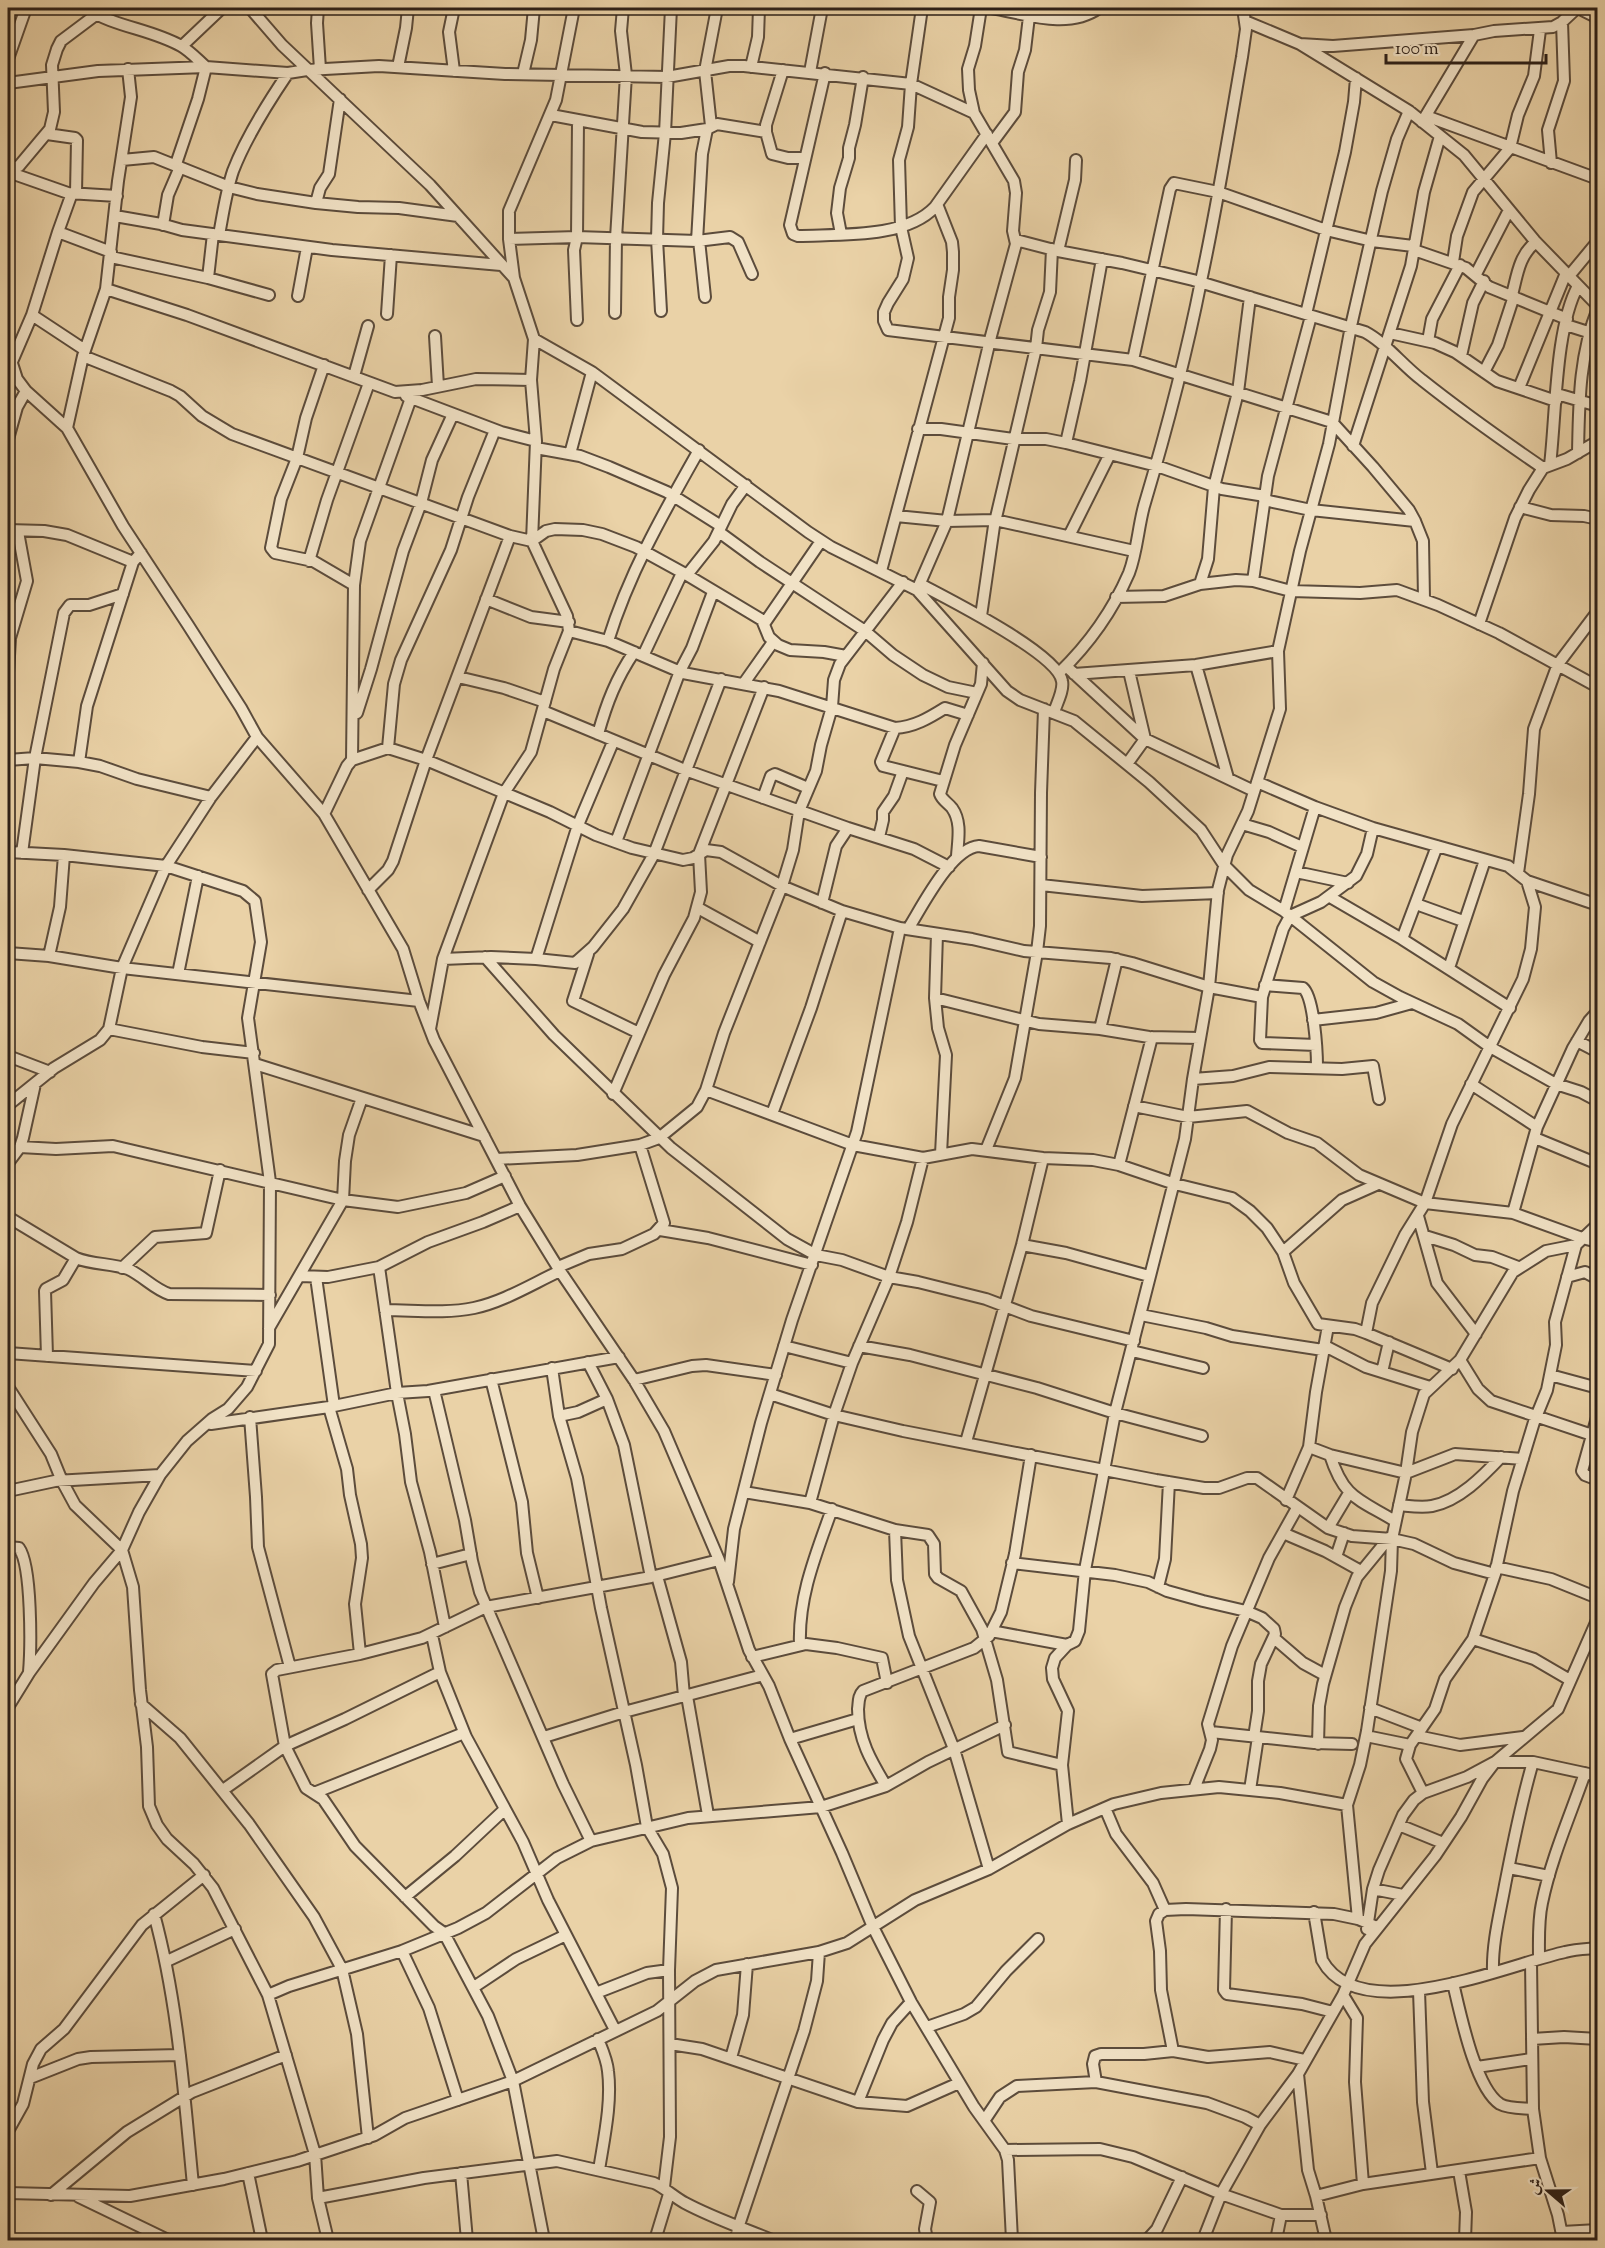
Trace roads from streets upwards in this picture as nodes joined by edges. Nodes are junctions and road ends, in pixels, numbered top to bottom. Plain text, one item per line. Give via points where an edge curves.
1 (26, 8) edge
2 (86, 8) edge
3 (222, 8) edge
4 (250, 8) edge
5 (318, 8) edge
6 (408, 8) edge
7 (454, 8) edge
8 (534, 8) edge
9 (574, 8) edge
10 (623, 8) edge
11 (671, 8) edge
12 (717, 8) edge
13 (759, 8) edge
14 (822, 8) edge
15 (922, 8) edge
16 (981, 8) edge
17 (992, 8) edge
18 (1099, 8) edge
19 (1243, 8) edge
20 (1578, 8) edge
21 (1029, 11) edge
22 (96, 14) junction
23 (1598, 18) edge
24 (1245, 21) junction
25 (1562, 22) junction
26 (1540, 30) junction
27 (1474, 35) junction
28 (1300, 44) junction
29 (182, 46) junction
30 (8, 59) edge
31 (206, 67) junction
32 (398, 67) junction
33 (751, 67) junction
34 (129, 69) junction
35 (320, 69) junction
36 (308, 70) junction
37 (783, 70) junction
38 (454, 71) junction
39 (705, 71) junction
40 (810, 72) junction
41 (288, 73) junction
42 (562, 73) junction
43 (825, 73) junction
44 (523, 74) junction
45 (626, 75) junction
46 (53, 76) junction
47 (667, 77) junction
48 (863, 78) junction
49 (1356, 78) junction
50 (8, 83) edge
51 (911, 84) junction
52 (340, 99) junction
53 (1409, 111) junction
54 (974, 113) junction
55 (551, 115) junction
56 (1424, 119) junction
57 (578, 121) junction
58 (709, 127) junction
59 (621, 129) junction
60 (766, 132) junction
61 (665, 133) junction
62 (47, 134) junction
63 (1440, 136) junction
64 (989, 138) junction
65 (1510, 148) junction
66 (805, 158) junction
67 (122, 160) junction
68 (1076, 160) dead end
69 (1551, 163) junction
70 (178, 165) junction
71 (8, 171) edge
72 (1484, 179) junction
73 (1598, 179) edge
74 (229, 187) junction
75 (1218, 192) junction
76 (74, 193) junction
77 (117, 196) junction
78 (316, 203) junction
79 (937, 204) junction
80 (1509, 210) junction
81 (115, 216) junction
82 (458, 216) junction
83 (163, 225) junction
84 (901, 227) junction
85 (1326, 230) junction
86 (58, 232) junction
87 (841, 234) junction
88 (216, 235) junction
89 (577, 237) junction
90 (509, 238) junction
91 (616, 238) junction
92 (657, 239) junction
93 (1016, 240) junction
94 (698, 241) junction
95 (1372, 241) junction
96 (1598, 241) edge
97 (1536, 242) junction
98 (307, 247) junction
99 (1414, 248) junction
100 (1055, 250) junction
101 (111, 254) junction
102 (391, 255) junction
103 (1102, 259) junction
104 (1457, 264) junction
105 (501, 265) junction
106 (1151, 270) junction
107 (752, 274) dead end
108 (1567, 274) junction
109 (208, 278) junction
110 (514, 278) junction
111 (1480, 278) junction
112 (1201, 283) junction
113 (1578, 286) junction
114 (106, 289) junction
115 (269, 295) dead end
116 (298, 296) dead end
117 (1513, 296) junction
118 (705, 297) dead end
119 (1250, 297) junction
120 (1597, 303) edge
121 (1550, 310) junction
122 (661, 311) dead end
123 (615, 313) dead end
124 (387, 314) dead end
125 (32, 315) junction
126 (1308, 315) junction
127 (577, 320) dead end
128 (1566, 322) junction
129 (368, 326) dead end
130 (1351, 326) junction
131 (1390, 333) junction
132 (1591, 334) edge
133 (435, 336) dead end
134 (943, 338) junction
135 (534, 339) junction
136 (1428, 341) junction
137 (989, 343) junction
138 (1036, 348) junction
139 (1386, 348) junction
140 (8, 351) edge
141 (84, 353) junction
142 (1084, 354) junction
143 (1461, 356) junction
144 (1132, 360) junction
145 (10, 364) junction
146 (324, 365) junction
147 (592, 372) junction
148 (1484, 372) junction
149 (1179, 374) junction
150 (354, 376) junction
151 (12, 379) edge
152 (531, 380) junction
153 (369, 383) junction
154 (438, 386) junction
155 (1520, 388) junction
156 (26, 391) junction
157 (395, 392) junction
158 (1238, 392) junction
159 (411, 398) junction
160 (1556, 398) junction
161 (1579, 402) junction
162 (1598, 406) edge
163 (1285, 407) junction
164 (453, 414) junction
165 (1332, 422) junction
166 (67, 428) junction
167 (918, 429) junction
168 (495, 430) junction
169 (968, 435) junction
170 (8, 439) edge
171 (1013, 439) junction
172 (1598, 441) edge
173 (1066, 443) junction
174 (536, 444) junction
175 (1353, 446) junction
176 (699, 450) junction
177 (1578, 453) junction
178 (570, 454) junction
179 (1110, 454) junction
180 (297, 458) junction
181 (1157, 466) junction
182 (1547, 466) junction
183 (337, 473) junction
184 (746, 485) junction
185 (1214, 487) junction
186 (380, 488) junction
187 (673, 496) junction
188 (1265, 498) junction
189 (421, 503) junction
190 (1520, 507) junction
191 (1311, 510) junction
192 (896, 516) junction
193 (463, 518) junction
194 (1598, 519) edge
195 (995, 520) junction
196 (947, 521) junction
197 (1415, 521) junction
198 (720, 529) junction
199 (13, 531) edge
200 (510, 536) junction
201 (1069, 536) junction
202 (532, 541) junction
203 (821, 541) junction
204 (1134, 551) junction
205 (141, 552) junction
206 (645, 552) junction
207 (309, 561) junction
208 (133, 562) junction
209 (881, 571) junction
210 (685, 574) junction
211 (1253, 581) junction
212 (792, 582) junction
213 (903, 582) junction
214 (1200, 584) junction
215 (354, 585) junction
216 (919, 587) junction
217 (1291, 591) junction
218 (713, 592) junction
219 (123, 594) junction
220 (1116, 597) junction
221 (486, 599) junction
222 (1424, 599) junction
223 (1598, 611) edge
224 (981, 616) junction
225 (764, 624) junction
226 (1479, 624) junction
227 (569, 627) junction
228 (866, 631) junction
229 (608, 641) junction
230 (773, 642) junction
231 (1278, 651) junction
232 (639, 654) junction
233 (846, 656) junction
234 (983, 663) junction
235 (1558, 664) junction
236 (1196, 665) junction
237 (1129, 670) junction
238 (680, 671) junction
239 (1066, 671) junction
240 (8, 674) edge
241 (458, 677) junction
242 (721, 679) junction
243 (744, 683) junction
244 (764, 687) junction
245 (1598, 687) edge
246 (978, 693) junction
247 (544, 707) junction
248 (832, 707) junction
249 (1049, 711) junction
250 (968, 715) junction
251 (353, 724) junction
252 (895, 728) junction
253 (598, 734) junction
254 (257, 737) junction
255 (1145, 739) junction
256 (613, 742) junction
257 (388, 748) junction
258 (648, 755) junction
259 (35, 758) junction
260 (8, 760) edge
261 (352, 760) junction
262 (426, 760) junction
263 (79, 762) junction
264 (1127, 764) junction
265 (685, 770) junction
266 (903, 771) junction
267 (1228, 778) junction
268 (943, 781) junction
269 (725, 784) junction
270 (1256, 786) junction
271 (808, 788) junction
272 (504, 792) junction
273 (211, 797) junction
274 (763, 798) junction
275 (1315, 807) junction
276 (799, 811) junction
277 (324, 814) junction
278 (1242, 824) junction
279 (578, 825) junction
280 (848, 828) junction
281 (1373, 828) junction
282 (879, 837) junction
283 (616, 842) junction
284 (1437, 846) junction
285 (1302, 847) junction
286 (8, 852) edge
287 (22, 853) junction
288 (654, 854) junction
289 (699, 854) junction
290 (64, 855) junction
291 (957, 856) junction
292 (1041, 857) junction
293 (1485, 860) junction
294 (1224, 865) junction
295 (166, 866) junction
296 (949, 867) junction
297 (1296, 872) junction
298 (1518, 873) junction
299 (198, 876) junction
300 (1527, 881) junction
301 (1348, 883) junction
302 (1041, 885) junction
303 (782, 886) junction
304 (368, 890) junction
305 (1218, 893) junction
306 (1330, 897) junction
307 (822, 903) junction
308 (1416, 904) junction
309 (1598, 905) edge
310 (698, 908) junction
311 (842, 911) junction
312 (1287, 914) junction
313 (1463, 921) junction
314 (904, 928) junction
315 (938, 934) junction
316 (1402, 939) junction
317 (760, 942) junction
318 (589, 951) junction
319 (1037, 952) junction
320 (8, 953) edge
321 (49, 956) junction
322 (485, 957) junction
323 (536, 958) junction
324 (443, 959) junction
325 (1117, 959) junction
326 (122, 968) junction
327 (1449, 968) junction
328 (178, 974) junction
329 (255, 982) junction
330 (1265, 985) junction
331 (1209, 987) junction
332 (1262, 997) junction
333 (935, 998) junction
334 (418, 1001) junction
335 (1412, 1003) junction
336 (1510, 1008) junction
337 (1597, 1010) edge
338 (1025, 1020) junction
339 (1313, 1020) junction
340 (109, 1029) junction
341 (430, 1029) junction
342 (1100, 1029) junction
343 (639, 1034) junction
344 (1152, 1037) junction
345 (1200, 1038) junction
346 (1576, 1041) junction
347 (1316, 1045) junction
348 (1490, 1047) junction
349 (1598, 1052) edge
350 (8, 1056) edge
351 (254, 1058) junction
352 (1317, 1067) junction
353 (50, 1072) junction
354 (1193, 1078) junction
355 (35, 1084) junction
356 (1471, 1084) junction
357 (1557, 1084) junction
358 (706, 1090) junction
359 (613, 1094) junction
360 (362, 1098) junction
361 (1379, 1099) dead end
362 (1598, 1101) edge
363 (8, 1105) edge
364 (1134, 1106) junction
365 (772, 1114) junction
366 (1188, 1117) junction
367 (1536, 1133) junction
368 (484, 1136) junction
369 (659, 1138) junction
370 (640, 1145) junction
371 (853, 1145) junction
372 (20, 1147) junction
373 (986, 1150) junction
374 (941, 1154) junction
375 (923, 1158) junction
376 (1043, 1158) junction
377 (496, 1160) junction
378 (8, 1163) edge
379 (1598, 1164) edge
380 (1119, 1165) junction
381 (220, 1170) junction
382 (505, 1176) junction
383 (270, 1182) junction
384 (1174, 1184) junction
385 (1377, 1184) junction
386 (343, 1200) junction
387 (1425, 1203) junction
388 (520, 1206) junction
389 (1513, 1213) junction
390 (1418, 1216) junction
391 (8, 1217) edge
392 (1598, 1224) edge
393 (660, 1230) junction
394 (1425, 1236) junction
395 (1579, 1242) junction
396 (1598, 1242) edge
397 (1022, 1245) junction
398 (1283, 1252) junction
399 (76, 1258) junction
400 (814, 1260) junction
401 (379, 1267) junction
402 (122, 1268) junction
403 (1518, 1268) junction
404 (559, 1269) junction
405 (300, 1276) junction
406 (1149, 1276) junction
407 (316, 1277) junction
408 (889, 1277) junction
409 (1567, 1277) junction
410 (1598, 1280) edge
411 (270, 1295) junction
412 (1005, 1307) junction
413 (385, 1310) junction
414 (1141, 1315) junction
415 (1328, 1326) junction
416 (269, 1329) junction
417 (1366, 1333) junction
418 (1476, 1334) junction
419 (1389, 1342) junction
420 (784, 1346) junction
421 (859, 1346) junction
422 (1133, 1346) junction
423 (1324, 1348) junction
424 (8, 1353) edge
425 (47, 1356) junction
426 (619, 1357) junction
427 (1460, 1360) junction
428 (588, 1362) junction
429 (852, 1363) junction
430 (552, 1368) junction
431 (1203, 1368) dead end
432 (1452, 1369) junction
433 (256, 1371) junction
434 (1382, 1372) junction
435 (776, 1375) junction
436 (1550, 1375) junction
437 (984, 1376) junction
438 (491, 1379) junction
439 (634, 1380) junction
440 (8, 1387) edge
441 (1430, 1388) junction
442 (1598, 1388) edge
443 (434, 1390) junction
444 (397, 1393) junction
445 (770, 1394) junction
446 (607, 1399) junction
447 (332, 1406) junction
448 (1115, 1413) junction
449 (834, 1415) junction
450 (559, 1416) junction
451 (250, 1417) junction
452 (1536, 1417) junction
453 (1597, 1417) edge
454 (206, 1424) junction
455 (1202, 1436) dead end
456 (1595, 1436) edge
457 (966, 1442) junction
458 (1309, 1447) junction
459 (1031, 1455) junction
460 (1330, 1455) junction
461 (1501, 1457) junction
462 (1523, 1459) junction
463 (1104, 1470) junction
464 (1406, 1473) junction
465 (160, 1475) junction
466 (1598, 1480) edge
467 (62, 1481) junction
468 (1169, 1482) junction
469 (8, 1491) edge
470 (744, 1492) junction
471 (1349, 1493) junction
472 (1286, 1500) junction
473 (810, 1503) junction
474 (1399, 1505) junction
475 (1297, 1508) junction
476 (832, 1509) junction
477 (1395, 1521) junction
478 (1328, 1528) junction
479 (895, 1530) junction
480 (1283, 1533) junction
481 (1344, 1533) junction
482 (1390, 1538) junction
483 (8, 1547) edge
484 (122, 1550) junction
485 (471, 1554) junction
486 (1336, 1557) junction
487 (719, 1560) junction
488 (1012, 1563) junction
489 (432, 1564) junction
490 (1085, 1570) junction
491 (1495, 1570) junction
492 (1361, 1571) junction
493 (654, 1576) junction
494 (728, 1585) junction
495 (597, 1586) junction
496 (1158, 1587) junction
497 (538, 1598) junction
498 (1598, 1598) edge
499 (486, 1607) junction
500 (1246, 1611) junction
501 (1598, 1618) edge
502 (445, 1627) junction
503 (432, 1635) junction
504 (988, 1636) junction
505 (1274, 1638) junction
506 (1473, 1639) junction
507 (800, 1645) junction
508 (1067, 1645) junction
509 (360, 1654) junction
510 (752, 1657) junction
511 (290, 1667) junction
512 (922, 1668) junction
513 (440, 1672) junction
514 (29, 1673) junction
515 (763, 1675) junction
516 (1325, 1675) junction
517 (1570, 1680) junction
518 (887, 1683) junction
519 (686, 1696) junction
520 (141, 1704) junction
521 (8, 1707) edge
522 (1370, 1708) junction
523 (624, 1712) junction
524 (858, 1719) junction
525 (1005, 1725) junction
526 (1211, 1732) junction
527 (1420, 1732) junction
528 (465, 1733) junction
529 (1366, 1736) junction
530 (544, 1737) junction
531 (1256, 1737) junction
532 (1523, 1737) junction
533 (790, 1739) junction
534 (1318, 1744) junction
535 (1352, 1744) dead end
536 (1410, 1745) junction
537 (285, 1746) junction
538 (954, 1749) junction
539 (1495, 1762) junction
540 (1533, 1762) junction
541 (1062, 1765) junction
542 (1585, 1773) junction
543 (1598, 1776) edge
544 (886, 1786) junction
545 (223, 1790) junction
546 (1194, 1790) junction
547 (1250, 1790) junction
548 (1424, 1792) junction
549 (314, 1793) junction
550 (1347, 1805) junction
551 (821, 1807) junction
552 (1105, 1808) junction
553 (504, 1810) junction
554 (708, 1815) junction
555 (1068, 1824) junction
556 (1399, 1825) junction
557 (647, 1827) junction
558 (591, 1841) junction
559 (1443, 1843) junction
560 (1509, 1868) junction
561 (989, 1869) junction
562 (537, 1872) junction
563 (204, 1875) junction
564 (1549, 1876) junction
565 (1372, 1889) junction
566 (1403, 1895) junction
567 (405, 1897) junction
568 (1226, 1909) junction
569 (1165, 1910) junction
570 (1314, 1912) junction
571 (154, 1914) junction
572 (1368, 1923) junction
573 (873, 1927) junction
574 (235, 1929) junction
575 (444, 1933) junction
576 (566, 1935) junction
577 (1038, 1940) dead end
578 (1598, 1948) edge
579 (402, 1951) junction
580 (819, 1952) junction
581 (167, 1960) junction
582 (1535, 1961) junction
583 (747, 1964) junction
584 (342, 1969) junction
585 (669, 1970) junction
586 (1493, 1972) junction
587 (1453, 1983) junction
588 (474, 1987) junction
589 (1346, 1990) junction
590 (1419, 1991) junction
591 (596, 1993) junction
592 (268, 1995) junction
593 (671, 2000) junction
594 (911, 2002) junction
595 (1333, 2012) junction
596 (927, 2027) junction
597 (615, 2030) junction
598 (598, 2039) junction
599 (1532, 2039) junction
600 (1598, 2039) edge
601 (670, 2044) junction
602 (1173, 2051) junction
603 (180, 2055) junction
604 (286, 2055) junction
605 (731, 2058) junction
606 (1531, 2059) junction
607 (1305, 2060) junction
608 (1477, 2067) junction
609 (1298, 2074) junction
610 (30, 2078) junction
611 (789, 2078) junction
612 (513, 2081) junction
613 (1096, 2082) junction
614 (959, 2083) junction
615 (184, 2097) junction
616 (458, 2100) junction
617 (858, 2102) junction
618 (1533, 2109) junction
619 (984, 2121) junction
620 (1260, 2125) junction
621 (8, 2131) edge
622 (368, 2138) junction
623 (1005, 2150) junction
624 (315, 2154) junction
625 (1540, 2158) junction
626 (530, 2163) junction
627 (599, 2170) junction
628 (1459, 2171) junction
629 (248, 2173) junction
630 (461, 2173) junction
631 (1432, 2174) junction
632 (1182, 2177) junction
633 (1363, 2184) junction
634 (193, 2185) junction
635 (666, 2191) junction
636 (916, 2191) dead end
637 (8, 2193) edge
638 (51, 2194) junction
639 (1221, 2194) junction
640 (75, 2195) junction
641 (1316, 2196) junction
642 (318, 2198) junction
643 (1281, 2215) junction
644 (1321, 2215) junction
645 (738, 2228) junction
646 (1598, 2230) edge
647 (1562, 2236) edge
648 (168, 2241) edge
649 (262, 2241) edge
650 (328, 2241) edge
651 (467, 2241) edge
652 (544, 2241) edge
653 (656, 2241) edge
654 (736, 2241) edge
655 (772, 2241) edge
656 (927, 2241) edge
657 (1012, 2241) edge
658 (1147, 2241) edge
659 (1203, 2241) edge
660 (1276, 2241) edge
661 (1326, 2241) edge
662 (1465, 2241) edge

1 - 30 street
2 - 22 street
3 - 29 street
4 - 36 street
5 - 35 street
6 - 32 street
7 - 38 street via 449,32
8 - 44 street
9 - 42 street
10 - 45 street via 621,31
11 - 47 street
12 - 39 street
13 - 33 street
14 - 40 street
15 - 51 street
16 - 54 street via 968,69
17 - 21 street
18 - 21 street via 1070,19 1052,19
19 - 24 street
20 - 23 street
20 - 25 street
21 - 64 street via 1018,72 1017,106 1008,123
22 - 29 street
22 - 46 street via 61,41 54,57
24 - 28 street
24 - 75 street
25 - 26 street
25 - 69 street via 1564,81 1548,133
26 - 27 street
26 - 65 street via 1534,76
27 - 28 street via 1334,46
27 - 56 street
28 - 49 street
29 - 31 street
31 - 34 street
31 - 41 street
31 - 70 street
32 - 35 street
32 - 38 street
33 - 37 street
33 - 39 street
34 - 46 street
34 - 67 street via 131,97
35 - 36 street
36 - 41 street
36 - 52 street
37 - 40 street
37 - 60 street
38 - 44 street
39 - 47 street
39 - 58 street
40 - 43 street
41 - 74 street via 249,137
42 - 44 street
42 - 45 street
42 - 55 street
43 - 48 street
43 - 66 street
45 - 47 street
45 - 59 street
46 - 50 street
46 - 62 street via 54,112
47 - 61 street
48 - 51 street
48 - 87 street via 840,188 837,213
49 - 53 street
49 - 85 street via 1353,112
51 - 54 street
51 - 84 street via 908,127 899,160
52 - 78 street via 329,174
52 - 82 street
53 - 56 street
53 - 95 street via 1382,191
54 - 64 street
55 - 57 street
55 - 90 street via 509,210
56 - 63 street
56 - 65 street
57 - 59 street
57 - 89 street
58 - 60 street via 734,125
58 - 61 street
58 - 94 street via 702,154
59 - 61 street
59 - 91 street
60 - 66 street via 772,154
61 - 92 street
62 - 71 street via 19,166
62 - 76 street via 77,140
63 - 72 street via 1464,155
63 - 99 street
64 - 79 street
64 - 93 street via 1014,181
65 - 69 street
65 - 72 street
66 - 87 street via 790,230 798,236
67 - 70 street via 154,157
67 - 77 street
68 - 100 street via 1075,180
69 - 73 street
70 - 74 street
70 - 83 street
71 - 76 street
72 - 80 street
72 - 104 street via 1473,192 1457,236
74 - 78 street
74 - 88 street
75 - 85 street
75 - 106 street via 1178,183 1171,186
75 - 112 street
76 - 77 street
76 - 86 street
77 - 81 street
78 - 82 street
79 - 84 street via 926,217
79 - 134 street via 953,252 949,318
80 - 97 street
80 - 111 street
81 - 83 street
81 - 101 street
82 - 105 street
83 - 88 street
84 - 87 street
84 - 134 street via 908,258 903,279 884,312 886,328 895,333
85 - 95 street
85 - 126 street
86 - 101 street
86 - 125 street
88 - 98 street
88 - 109 street
89 - 90 street
89 - 91 street
89 - 127 street
90 - 110 street
91 - 92 street
91 - 123 street
92 - 94 street
92 - 122 street
93 - 100 street
93 - 137 street
94 - 107 street via 734,239
94 - 118 street
95 - 99 street
95 - 130 street
96 - 108 street
97 - 108 street
97 - 117 street via 1528,248 1516,273
98 - 102 street
98 - 116 street
99 - 104 street
99 - 131 street
100 - 103 street
100 - 138 street via 1050,292
101 - 109 street
101 - 114 street
102 - 105 street
102 - 124 street
103 - 106 street
103 - 142 street
104 - 111 street
104 - 136 street via 1432,319
105 - 110 street
106 - 112 street
106 - 144 street
108 - 113 street
108 - 121 street
109 - 115 street
110 - 135 street
111 - 117 street
111 - 143 street
112 - 119 street
112 - 149 street
113 - 120 street
113 - 128 street via 1569,303
114 - 141 street
114 - 146 street
117 - 121 street
117 - 148 street via 1498,345
119 - 126 street
119 - 158 street
120 - 132 street
121 - 128 street
121 - 155 street
125 - 141 street
125 - 145 street
126 - 130 street
126 - 163 street
128 - 132 street
128 - 160 street
129 - 150 street
130 - 139 street
130 - 165 street
131 - 136 street
131 - 139 street
132 - 161 street
133 - 154 street
134 - 137 street
134 - 167 street
135 - 147 street
135 - 152 street
136 - 143 street
137 - 138 street
137 - 169 street
138 - 142 street
138 - 171 street
139 - 175 street
139 - 182 street via 1496,436
140 - 145 street
141 - 166 street
141 - 180 street via 171,391 216,426
142 - 144 street
142 - 173 street
143 - 148 street
144 - 149 street
145 - 151 street
146 - 150 street
146 - 180 street
147 - 176 street
147 - 178 street
148 - 155 street
149 - 158 street
149 - 181 street
150 - 153 street
151 - 156 street
152 - 154 street via 476,379
152 - 174 street
153 - 157 street
153 - 183 street
154 - 157 street
155 - 160 street
156 - 166 street
156 - 170 street
157 - 159 street
158 - 163 street
158 - 185 street
159 - 164 street
159 - 186 street
160 - 161 street
160 - 182 street
161 - 162 street
161 - 177 street
163 - 165 street
163 - 188 street
164 - 168 street
164 - 189 street via 432,460
165 - 175 street
165 - 191 street
166 - 205 street
167 - 169 street
167 - 192 street
168 - 174 street
168 - 193 street
169 - 171 street
169 - 196 street
171 - 173 street
171 - 195 street
172 - 177 street
173 - 179 street
174 - 178 street
174 - 202 street
175 - 197 street
176 - 184 street
176 - 187 street
177 - 182 street
178 - 187 street
179 - 181 street
179 - 201 street
180 - 183 street
180 - 207 street via 281,499 271,548 275,553
181 - 185 street
181 - 204 street
182 - 190 street
183 - 186 street
183 - 207 street
184 - 198 street
184 - 203 street
185 - 188 street
185 - 214 street via 1208,559
186 - 189 street
186 - 215 street via 360,541
187 - 198 street
187 - 206 street
188 - 191 street
188 - 211 street
189 - 193 street
189 - 251 street
190 - 194 street via 1551,515
190 - 226 street
191 - 197 street
191 - 217 street
192 - 196 street
192 - 209 street
193 - 200 street
193 - 257 street via 434,591 400,660
195 - 196 street
195 - 201 street
195 - 224 street
196 - 216 street
197 - 222 street via 1423,541
198 - 210 street
198 - 212 street
199 - 208 street via 67,535
199 - 240 street via 27,581 10,638
200 - 202 street
200 - 221 street
201 - 204 street
202 - 206 street via 546,531 584,530
202 - 227 street
203 - 209 street
203 - 212 street
204 - 220 street
205 - 208 street
205 - 254 street
206 - 210 street
206 - 229 street via 628,582
207 - 215 street
208 - 219 street
209 - 213 street
210 - 218 street
210 - 232 street
211 - 214 street
211 - 217 street
212 - 225 street
212 - 228 street
213 - 216 street
213 - 228 street
214 - 220 street via 1164,596
215 - 251 street
216 - 224 street
216 - 234 street
217 - 222 street via 1397,590
217 - 231 street
218 - 225 street
218 - 238 street
219 - 259 street via 101,603 67,608
219 - 263 street via 87,706
220 - 239 street
221 - 227 street
221 - 241 street
222 - 226 street
223 - 235 street
224 - 239 street
225 - 230 street
226 - 235 street
227 - 229 street
227 - 247 street
228 - 233 street
228 - 246 street via 923,675 948,687
229 - 232 street
230 - 233 street via 790,650
230 - 243 street
231 - 236 street
231 - 270 street via 1280,709
232 - 238 street
232 - 253 street via 617,678
233 - 248 street via 836,673
234 - 246 street
234 - 249 street via 1006,691
235 - 245 street
235 - 298 street via 1534,729
236 - 237 street
236 - 267 street
237 - 239 street
237 - 255 street
238 - 242 street
238 - 258 street
239 - 249 street
239 - 255 street
241 - 247 street via 504,688
241 - 262 street
242 - 243 street
242 - 265 street
243 - 244 street
244 - 248 street
244 - 269 street
246 - 250 street
247 - 253 street
247 - 272 street via 531,752
248 - 252 street
248 - 271 street
249 - 264 street via 1074,721
249 - 292 street via 1041,793
250 - 252 street via 945,708 924,721
250 - 268 street
251 - 261 street
252 - 266 street via 882,764
253 - 256 street
254 - 273 street
254 - 277 street
255 - 264 street
255 - 267 street
256 - 258 street
256 - 279 street
257 - 261 street
257 - 262 street
258 - 265 street
258 - 283 street
259 - 260 street
259 - 263 street
259 - 287 street
261 - 277 street
262 - 272 street
262 - 304 street via 393,861
263 - 273 street
264 - 294 street via 1201,830
265 - 269 street
265 - 288 street
266 - 268 street
266 - 282 street via 883,812
267 - 270 street
268 - 291 street via 940,798 957,819
269 - 274 street
269 - 289 street
270 - 275 street
270 - 278 street
271 - 274 street via 776,774 771,776
271 - 276 street
272 - 279 street
272 - 324 street
273 - 295 street
274 - 276 street
275 - 281 street
275 - 285 street
276 - 280 street
276 - 303 street
277 - 304 street
278 - 285 street
278 - 294 street
279 - 283 street
279 - 323 street
280 - 282 street
280 - 307 street via 836,846
281 - 284 street
281 - 301 street via 1367,854
282 - 296 street
283 - 288 street
284 - 293 street
284 - 308 street
285 - 297 street
286 - 287 street
287 - 290 street
288 - 289 street via 683,860
288 - 318 street via 623,909
289 - 303 street via 711,849 721,852
289 - 310 street
290 - 295 street
290 - 321 street via 60,907
291 - 292 street via 979,846
291 - 296 street
292 - 302 street
293 - 298 street
293 - 313 street
294 - 305 street
294 - 312 street via 1249,890
295 - 299 street
295 - 326 street
296 - 314 street
297 - 301 street
297 - 312 street
298 - 300 street
299 - 328 street
299 - 329 street via 243,891 255,901 261,942
300 - 309 street
300 - 336 street via 1535,907 1531,949
301 - 306 street
302 - 305 street via 1142,896
302 - 319 street
303 - 307 street
303 - 317 street
304 - 334 street via 403,949
305 - 331 street
306 - 312 street
306 - 316 street
307 - 311 street
308 - 313 street
308 - 316 street
310 - 317 street
310 - 343 street
311 - 314 street
311 - 365 street
312 - 330 street
312 - 335 street via 1372,982
313 - 327 street
314 - 315 street
314 - 371 street
315 - 319 street
315 - 333 street
316 - 327 street
317 - 358 street
318 - 323 street via 575,963
318 - 343 street via 573,1000
319 - 325 street
319 - 338 street
320 - 321 street
321 - 326 street
322 - 323 street
322 - 324 street
322 - 359 street
324 - 341 street
325 - 331 street
325 - 342 street
326 - 328 street
326 - 340 street
327 - 336 street
328 - 329 street
329 - 334 street
329 - 351 street via 248,1018
330 - 332 street
330 - 339 street via 1306,990
331 - 332 street
331 - 345 street
332 - 347 street via 1262,1043
333 - 338 street
333 - 374 street via 946,1055
334 - 341 street
335 - 339 street via 1376,1013
335 - 348 street via 1458,1024
336 - 348 street
337 - 346 street
338 - 342 street
338 - 373 street via 1015,1078
339 - 347 street
340 - 351 street
340 - 353 street via 100,1040
341 - 368 street
342 - 344 street
343 - 359 street
344 - 345 street
344 - 364 street
345 - 354 street
346 - 349 street
346 - 357 street
347 - 352 street
348 - 356 street
348 - 357 street
350 - 353 street
351 - 360 street
351 - 383 street
352 - 354 street via 1269,1067 1233,1076
352 - 361 street via 1373,1066
353 - 355 street
354 - 366 street
355 - 363 street
355 - 372 street
356 - 367 street
356 - 387 street via 1452,1124
357 - 362 street
357 - 367 street
358 - 365 street
358 - 369 street via 697,1107
359 - 369 street
360 - 368 street
360 - 386 street via 345,1161
364 - 366 street
364 - 380 street
365 - 371 street
366 - 384 street
366 - 385 street via 1247,1111 1317,1143 1348,1168
367 - 379 street
367 - 389 street
368 - 377 street
369 - 370 street
369 - 400 street
370 - 377 street via 576,1155
370 - 393 street via 664,1222
371 - 375 street
371 - 400 street
372 - 378 street
372 - 381 street via 113,1146
373 - 374 street
373 - 376 street
374 - 375 street
375 - 408 street
376 - 380 street
376 - 397 street
377 - 382 street
380 - 384 street
381 - 383 street
381 - 402 street via 206,1233 155,1237
382 - 386 street via 466,1193 398,1207
382 - 388 street
383 - 386 street
383 - 411 street
384 - 398 street via 1232,1198 1267,1228
384 - 406 street
385 - 387 street
385 - 398 street via 1342,1200
386 - 405 street
387 - 389 street
387 - 390 street
388 - 401 street via 428,1242
388 - 404 street
389 - 395 street
390 - 394 street
390 - 417 street via 1372,1304
391 - 399 street
392 - 395 street
393 - 400 street
393 - 404 street via 622,1249 589,1254
394 - 403 street
394 - 418 street via 1437,1283
395 - 396 street
395 - 403 street via 1546,1251
395 - 409 street
397 - 406 street
397 - 412 street
398 - 415 street via 1314,1321
399 - 402 street
399 - 425 street via 63,1280 45,1291
400 - 408 street via 842,1260
400 - 420 street
401 - 407 street
401 - 413 street
402 - 411 street via 169,1294
403 - 418 street
404 - 413 street via 475,1308
404 - 426 street
405 - 407 street
405 - 416 street
406 - 414 street
407 - 447 street
408 - 412 street
408 - 421 street
409 - 410 street via 1581,1272
409 - 436 street via 1555,1322 1556,1345
411 - 416 street
412 - 422 street
412 - 437 street
413 - 444 street
414 - 422 street
414 - 423 street via 1232,1336
415 - 417 street
415 - 423 street
416 - 433 street via 268,1344
417 - 419 street
418 - 427 street
419 - 432 street
419 - 434 street
420 - 429 street
420 - 435 street
421 - 429 street
421 - 437 street via 910,1355
422 - 431 street
422 - 448 street
423 - 434 street
423 - 458 street
424 - 425 street
425 - 433 street
426 - 428 street
426 - 439 street
427 - 432 street
427 - 452 street via 1486,1398
428 - 430 street
428 - 446 street
429 - 449 street
430 - 438 street
430 - 450 street
432 - 441 street
433 - 454 street via 248,1387 228,1409
434 - 441 street
435 - 439 street via 706,1365
435 - 445 street
436 - 442 street
436 - 452 street
437 - 448 street
437 - 457 street
438 - 443 street
438 - 497 street via 522,1502 527,1553
439 - 487 street via 672,1448
440 - 467 street via 51,1454
441 - 464 street via 1424,1394 1412,1432
443 - 444 street
443 - 485 street
444 - 447 street
444 - 489 street via 411,1482
445 - 449 street
445 - 470 street
446 - 450 street
446 - 493 street via 624,1445
447 - 451 street
447 - 509 street via 361,1544 355,1604
448 - 455 street
448 - 463 street
449 - 457 street
449 - 473 street
450 - 495 street via 577,1478
451 - 454 street
451 - 511 street via 258,1547
452 - 456 street
452 - 462 street
453 - 456 street
454 - 465 street
456 - 466 street via 1582,1472
457 - 459 street
458 - 460 street
458 - 472 street
459 - 463 street
459 - 488 street
460 - 464 street
460 - 471 street via 1341,1485
461 - 462 street
461 - 464 street via 1455,1454
461 - 474 street via 1455,1497 1434,1506
462 - 491 street
463 - 468 street
463 - 490 street
464 - 474 street
465 - 467 street
465 - 484 street
467 - 469 street
467 - 484 street via 75,1505
468 - 472 street via 1219,1488 1252,1477
468 - 496 street via 1165,1559
470 - 473 street
470 - 494 street via 734,1529
471 - 477 street
471 - 478 street
472 - 475 street
473 - 476 street
474 - 477 street
475 - 478 street
475 - 480 street
476 - 479 street
476 - 507 street via 805,1587
477 - 482 street
478 - 481 street
479 - 504 street via 932,1539 935,1574 961,1591
479 - 512 street via 897,1580 909,1636
480 - 486 street
480 - 500 street
481 - 482 street
481 - 486 street
482 - 491 street via 1414,1544 1454,1563
482 - 492 street
482 - 522 street via 1391,1571
483 - 514 street via 19,1548 22,1554 28,1591
484 - 514 street
484 - 520 street via 133,1587
485 - 489 street
485 - 499 street
486 - 492 street
487 - 493 street
487 - 494 street
488 - 490 street
488 - 504 street via 1001,1612
489 - 502 street
490 - 496 street
490 - 508 street via 1079,1631 1075,1641
491 - 498 street via 1551,1579
491 - 506 street
492 - 516 street via 1345,1607
493 - 495 street
493 - 519 street via 664,1596
494 - 510 street
495 - 497 street
495 - 523 street
496 - 500 street
497 - 499 street
499 - 502 street
499 - 530 street
500 - 505 street via 1274,1629
500 - 526 street via 1208,1724
501 - 517 street
502 - 503 street
503 - 509 street
503 - 513 street
504 - 508 street
504 - 512 street via 974,1648
504 - 525 street
505 - 516 street
505 - 531 street via 1261,1664
506 - 517 street via 1534,1659
506 - 527 street via 1445,1679 1435,1709
507 - 510 street
507 - 518 street via 880,1657
508 - 541 street via 1052,1668 1068,1711
509 - 511 street
510 - 515 street
511 - 537 street via 273,1672 271,1677
512 - 518 street
512 - 538 street
513 - 528 street
513 - 537 street
514 - 521 street
515 - 519 street
515 - 533 street
516 - 534 street
517 - 532 street via 1558,1709
518 - 524 street via 860,1693
519 - 523 street
519 - 554 street
520 - 545 street via 180,1738
520 - 563 street via 149,1806 166,1839
522 - 527 street
522 - 529 street
523 - 530 street
523 - 557 street
524 - 533 street
524 - 544 street via 868,1755
525 - 538 street
525 - 541 street via 1008,1752
526 - 531 street
526 - 546 street via 1210,1749
527 - 532 street via 1460,1744
527 - 536 street
528 - 549 street
528 - 553 street
529 - 536 street
529 - 550 street
530 - 558 street
531 - 534 street
531 - 547 street
532 - 539 street
533 - 551 street
534 - 535 street
536 - 548 street via 1407,1759
537 - 545 street
537 - 549 street via 306,1788
538 - 544 street
538 - 561 street
539 - 540 street
539 - 548 street
539 - 559 street
540 - 542 street
540 - 560 street
541 - 555 street
542 - 543 street
542 - 564 street
544 - 551 street
545 - 584 street via 314,1917
546 - 547 street
546 - 552 street via 1161,1793
547 - 550 street
548 - 556 street via 1414,1800
549 - 567 street via 323,1799 355,1846
550 - 572 street
551 - 554 street
551 - 573 street
552 - 555 street
552 - 569 street via 1116,1834 1154,1883
553 - 562 street
553 - 567 street
554 - 557 street
555 - 561 street
556 - 559 street
556 - 565 street
557 - 558 street
557 - 585 street via 663,1854 671,1879
558 - 562 street
559 - 566 street
560 - 564 street
560 - 586 street
561 - 573 street via 915,1900
562 - 575 street via 486,1913
562 - 576 street
563 - 571 street
563 - 574 street
564 - 582 street
565 - 566 street
565 - 572 street
566 - 572 street
567 - 575 street
568 - 569 street
568 - 570 street
568 - 595 street via 1227,1994
569 - 602 street via 1156,1921 1161,1990
570 - 572 street
570 - 589 street via 1322,1960
571 - 581 street
571 - 610 street via 64,2029 41,2049
572 - 589 street via 1365,1944
573 - 580 street via 847,1943
573 - 594 street
574 - 581 street
574 - 592 street
575 - 579 street
575 - 588 street
576 - 588 street via 516,1959
576 - 591 street
577 - 596 street via 976,2007
578 - 582 street via 1567,1951
579 - 584 street
579 - 616 street via 429,2008
580 - 583 street
580 - 611 street via 817,1981
581 - 603 street
582 - 586 street
582 - 599 street
583 - 593 street via 716,1970
583 - 605 street via 743,2015
584 - 592 street
584 - 622 street via 357,2034
585 - 591 street via 647,1973
585 - 593 street
586 - 587 street
587 - 590 street
587 - 608 street
588 - 612 street
589 - 590 street
589 - 595 street
589 - 633 street via 1357,2018 1354,2082
590 - 631 street via 1423,2102
591 - 597 street
592 - 604 street
593 - 597 street via 657,2011
593 - 601 street
594 - 596 street
594 - 617 street via 892,2023
595 - 607 street
596 - 614 street
597 - 598 street
598 - 612 street
598 - 627 street via 609,2077
599 - 600 street
599 - 606 street
601 - 605 street
601 - 635 street
602 - 607 street via 1208,2057 1270,2052
602 - 613 street via 1095,2056
603 - 610 street via 91,2057
603 - 615 street
604 - 615 street
604 - 624 street
605 - 611 street
606 - 608 street
606 - 618 street
607 - 609 street
608 - 618 street via 1491,2096 1499,2103
609 - 620 street
609 - 641 street via 1308,2170
610 - 621 street via 23,2104
611 - 617 street
611 - 645 street
612 - 616 street
612 - 626 street
613 - 619 street via 1017,2086 1000,2097
613 - 620 street via 1207,2103
614 - 617 street via 907,2106
614 - 619 street
615 - 634 street
615 - 638 street via 127,2132
616 - 622 street via 405,2118
618 - 625 street
619 - 623 street
620 - 639 street
622 - 624 street
623 - 632 street via 1100,2149 1133,2157
623 - 657 street
624 - 629 street
624 - 642 street
625 - 628 street
625 - 647 street
626 - 627 street via 557,2161
626 - 630 street
626 - 652 street
627 - 635 street
628 - 631 street
628 - 662 street via 1466,2212
629 - 634 street
629 - 649 street
630 - 642 street
630 - 651 street
631 - 633 street
632 - 639 street
632 - 658 street via 1157,2229
633 - 641 street
634 - 640 street via 130,2196
635 - 645 street
635 - 653 street
636 - 656 street via 930,2202
637 - 638 street
638 - 640 street
639 - 643 street
639 - 659 street
640 - 648 street
641 - 644 street
642 - 650 street
643 - 644 street
643 - 660 street
644 - 661 street
645 - 654 street
645 - 655 street
646 - 647 street

